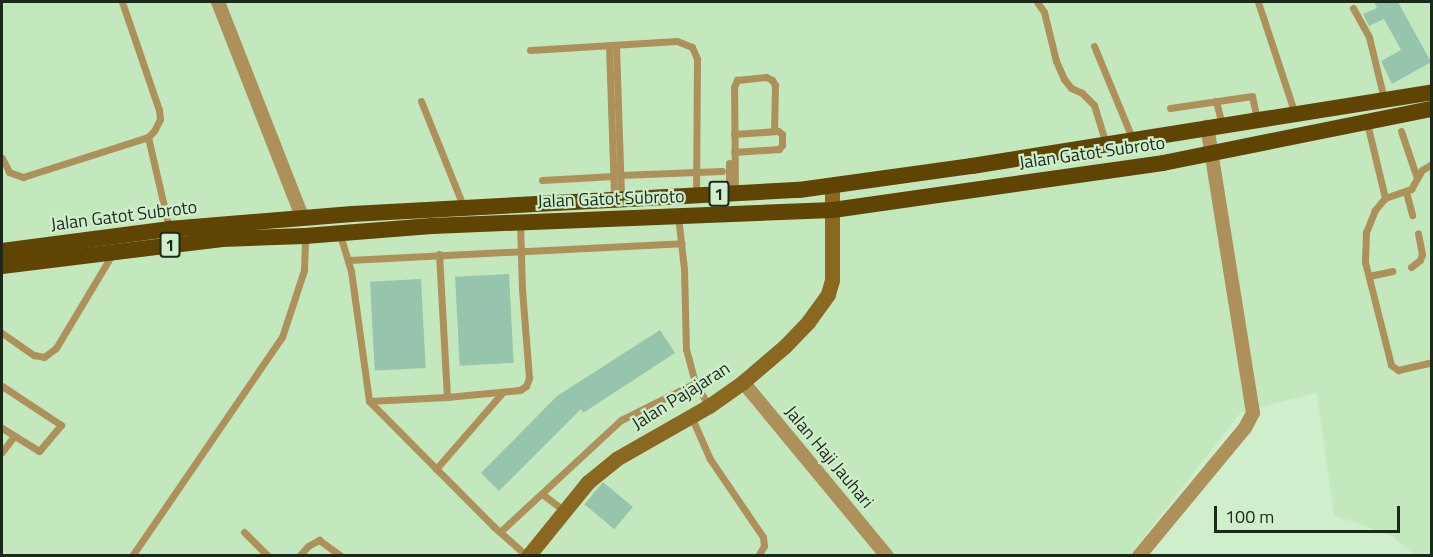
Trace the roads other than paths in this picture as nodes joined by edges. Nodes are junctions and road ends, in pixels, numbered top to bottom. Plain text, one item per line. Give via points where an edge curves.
1 (122, 2) edge
2 (218, 2) edge
3 (1037, 2) edge
4 (1258, 2) edge
5 (1353, 8) dead end
6 (612, 45) junction
7 (1094, 46) dead end
8 (530, 50) dead end
9 (1431, 92) edge
10 (1384, 100) junction
11 (422, 101) dead end
12 (1216, 101) junction
13 (1170, 108) dead end
14 (1431, 109) edge
15 (1295, 114) junction
16 (1257, 120) junction
17 (1366, 120) junction
18 (1214, 126) junction
19 (774, 131) junction
20 (1401, 131) dead end
21 (734, 134) junction
22 (148, 136) junction
23 (1133, 140) junction
24 (1106, 144) junction
25 (734, 152) junction
26 (1209, 154) junction
27 (2, 158) edge
28 (729, 163) dead end
29 (1431, 164) edge
30 (722, 171) dead end
31 (696, 172) junction
32 (617, 175) junction
33 (1416, 178) junction
34 (542, 180) dead end
35 (832, 186) junction
36 (1406, 192) junction
37 (732, 193) junction
38 (696, 196) junction
39 (1385, 198) junction
40 (618, 201) junction
41 (464, 208) junction
42 (833, 210) junction
43 (1412, 215) dead end
44 (678, 216) junction
45 (520, 222) junction
46 (304, 228) junction
47 (169, 229) junction
48 (339, 232) junction
49 (1418, 233) dead end
50 (681, 240) junction
51 (112, 245) junction
52 (520, 249) junction
53 (2, 251) edge
54 (440, 254) junction
55 (349, 260) junction
56 (2, 266) edge
57 (1411, 267) dead end
58 (1392, 271) dead end
59 (1369, 276) junction
60 (2, 333) edge
61 (1431, 362) edge
62 (743, 382) junction
63 (695, 383) junction
64 (2, 386) edge
65 (502, 392) junction
66 (447, 397) junction
67 (369, 401) junction
68 (709, 405) junction
69 (691, 416) junction
70 (2, 428) edge
71 (14, 436) junction
72 (2, 452) edge
73 (436, 469) junction
74 (542, 494) junction
75 (563, 510) junction
76 (501, 531) junction
77 (244, 532) dead end
78 (136, 554) edge
79 (268, 555) edge
80 (299, 555) edge
81 (341, 555) edge
82 (527, 555) edge
83 (758, 555) edge
84 (887, 555) edge
85 (1139, 555) edge

1 - 22 lane via 159,110 158,125
2 - 46 street
3 - 24 lane via 1044,12 1064,79 1094,105
4 - 15 lane
5 - 10 lane via 1369,37
6 - 8 lane
6 - 31 lane via 677,41 696,53
6 - 32 lane
7 - 23 lane
9 - 10 highway, Jalan Gatot Subroto / 1
10 - 15 highway, Jalan Gatot Subroto / 1
11 - 41 lane
12 - 13 lane
12 - 16 lane via 1252,96
12 - 18 lane
14 - 17 highway, Jalan Gatot Subroto / 1
15 - 16 highway, Jalan Gatot Subroto / 1
16 - 18 highway, Jalan Gatot Subroto / 1
17 - 26 highway, Jalan Gatot Subroto / 1
17 - 39 lane
18 - 23 highway, Jalan Gatot Subroto / 1
18 - 26 street
19 - 21 lane
19 - 21 lane via 772,80 743,77 736,80 734,87
19 - 25 lane via 782,134 779,149
20 - 33 lane
21 - 25 lane
22 - 27 lane via 23,177 9,172
22 - 47 lane
23 - 24 highway, Jalan Gatot Subroto / 1
24 - 35 highway, Jalan Gatot Subroto / 1
25 - 37 lane
26 - 42 highway, Jalan Gatot Subroto / 1
26 - 85 street via 1253,413 1245,428
28 - 37 lane
29 - 33 lane
30 - 31 lane
31 - 32 lane
31 - 38 lane
32 - 34 lane
32 - 40 lane
33 - 36 lane
35 - 37 highway, Jalan Gatot Subroto / 1
35 - 42 main road, Jalan Pajajaran
36 - 39 lane
36 - 43 lane
37 - 38 highway, Jalan Gatot Subroto / 1
38 - 40 highway, Jalan Gatot Subroto / 1
39 - 59 lane via 1366,232 1364,247
40 - 41 highway, Jalan Gatot Subroto / 1
41 - 46 highway, Jalan Gatot Subroto / 1 via 352,214
42 - 44 highway, Jalan Gatot Subroto / 1
42 - 62 main road, Jalan Pajajaran via 833,270 828,294 785,346
44 - 45 highway, Jalan Gatot Subroto / 1
44 - 50 lane
45 - 48 highway, Jalan Gatot Subroto / 1
45 - 52 lane
46 - 47 highway, Jalan Gatot Subroto / 1
46 - 48 highway, Jalan Gatot Subroto / 1
46 - 51 highway, Jalan Gatot Subroto / 1 via 222,239
46 - 78 lane via 304,270 282,337
47 - 51 highway, Jalan Gatot Subroto / 1
48 - 55 lane
49 - 57 lane via 1422,254
50 - 52 lane
50 - 63 lane via 684,332
51 - 53 highway, Jalan Gatot Subroto / 1
51 - 56 highway, Jalan Gatot Subroto / 1
51 - 60 lane via 56,348 44,357 34,355
52 - 54 lane
52 - 65 lane via 529,378 520,390
54 - 55 lane
54 - 66 lane
55 - 67 lane
58 - 59 lane
59 - 61 lane via 1391,365 1398,370
62 - 68 main road, Jalan Pajajaran
62 - 84 street, Jalan Haji Jauhari
63 - 68 lane
63 - 74 lane via 621,420
64 - 71 lane via 62,424 39,451
65 - 66 lane
65 - 73 lane
66 - 67 lane
67 - 73 lane
68 - 69 main road, Jalan Pajajaran
69 - 75 main road, Jalan Pajajaran via 616,459
69 - 83 lane via 710,459 763,537 764,546
70 - 71 lane
71 - 72 lane
73 - 76 lane
74 - 75 lane
74 - 76 lane
75 - 82 main road, Jalan Pajajaran
76 - 82 lane
77 - 79 lane
80 - 81 lane via 319,540

